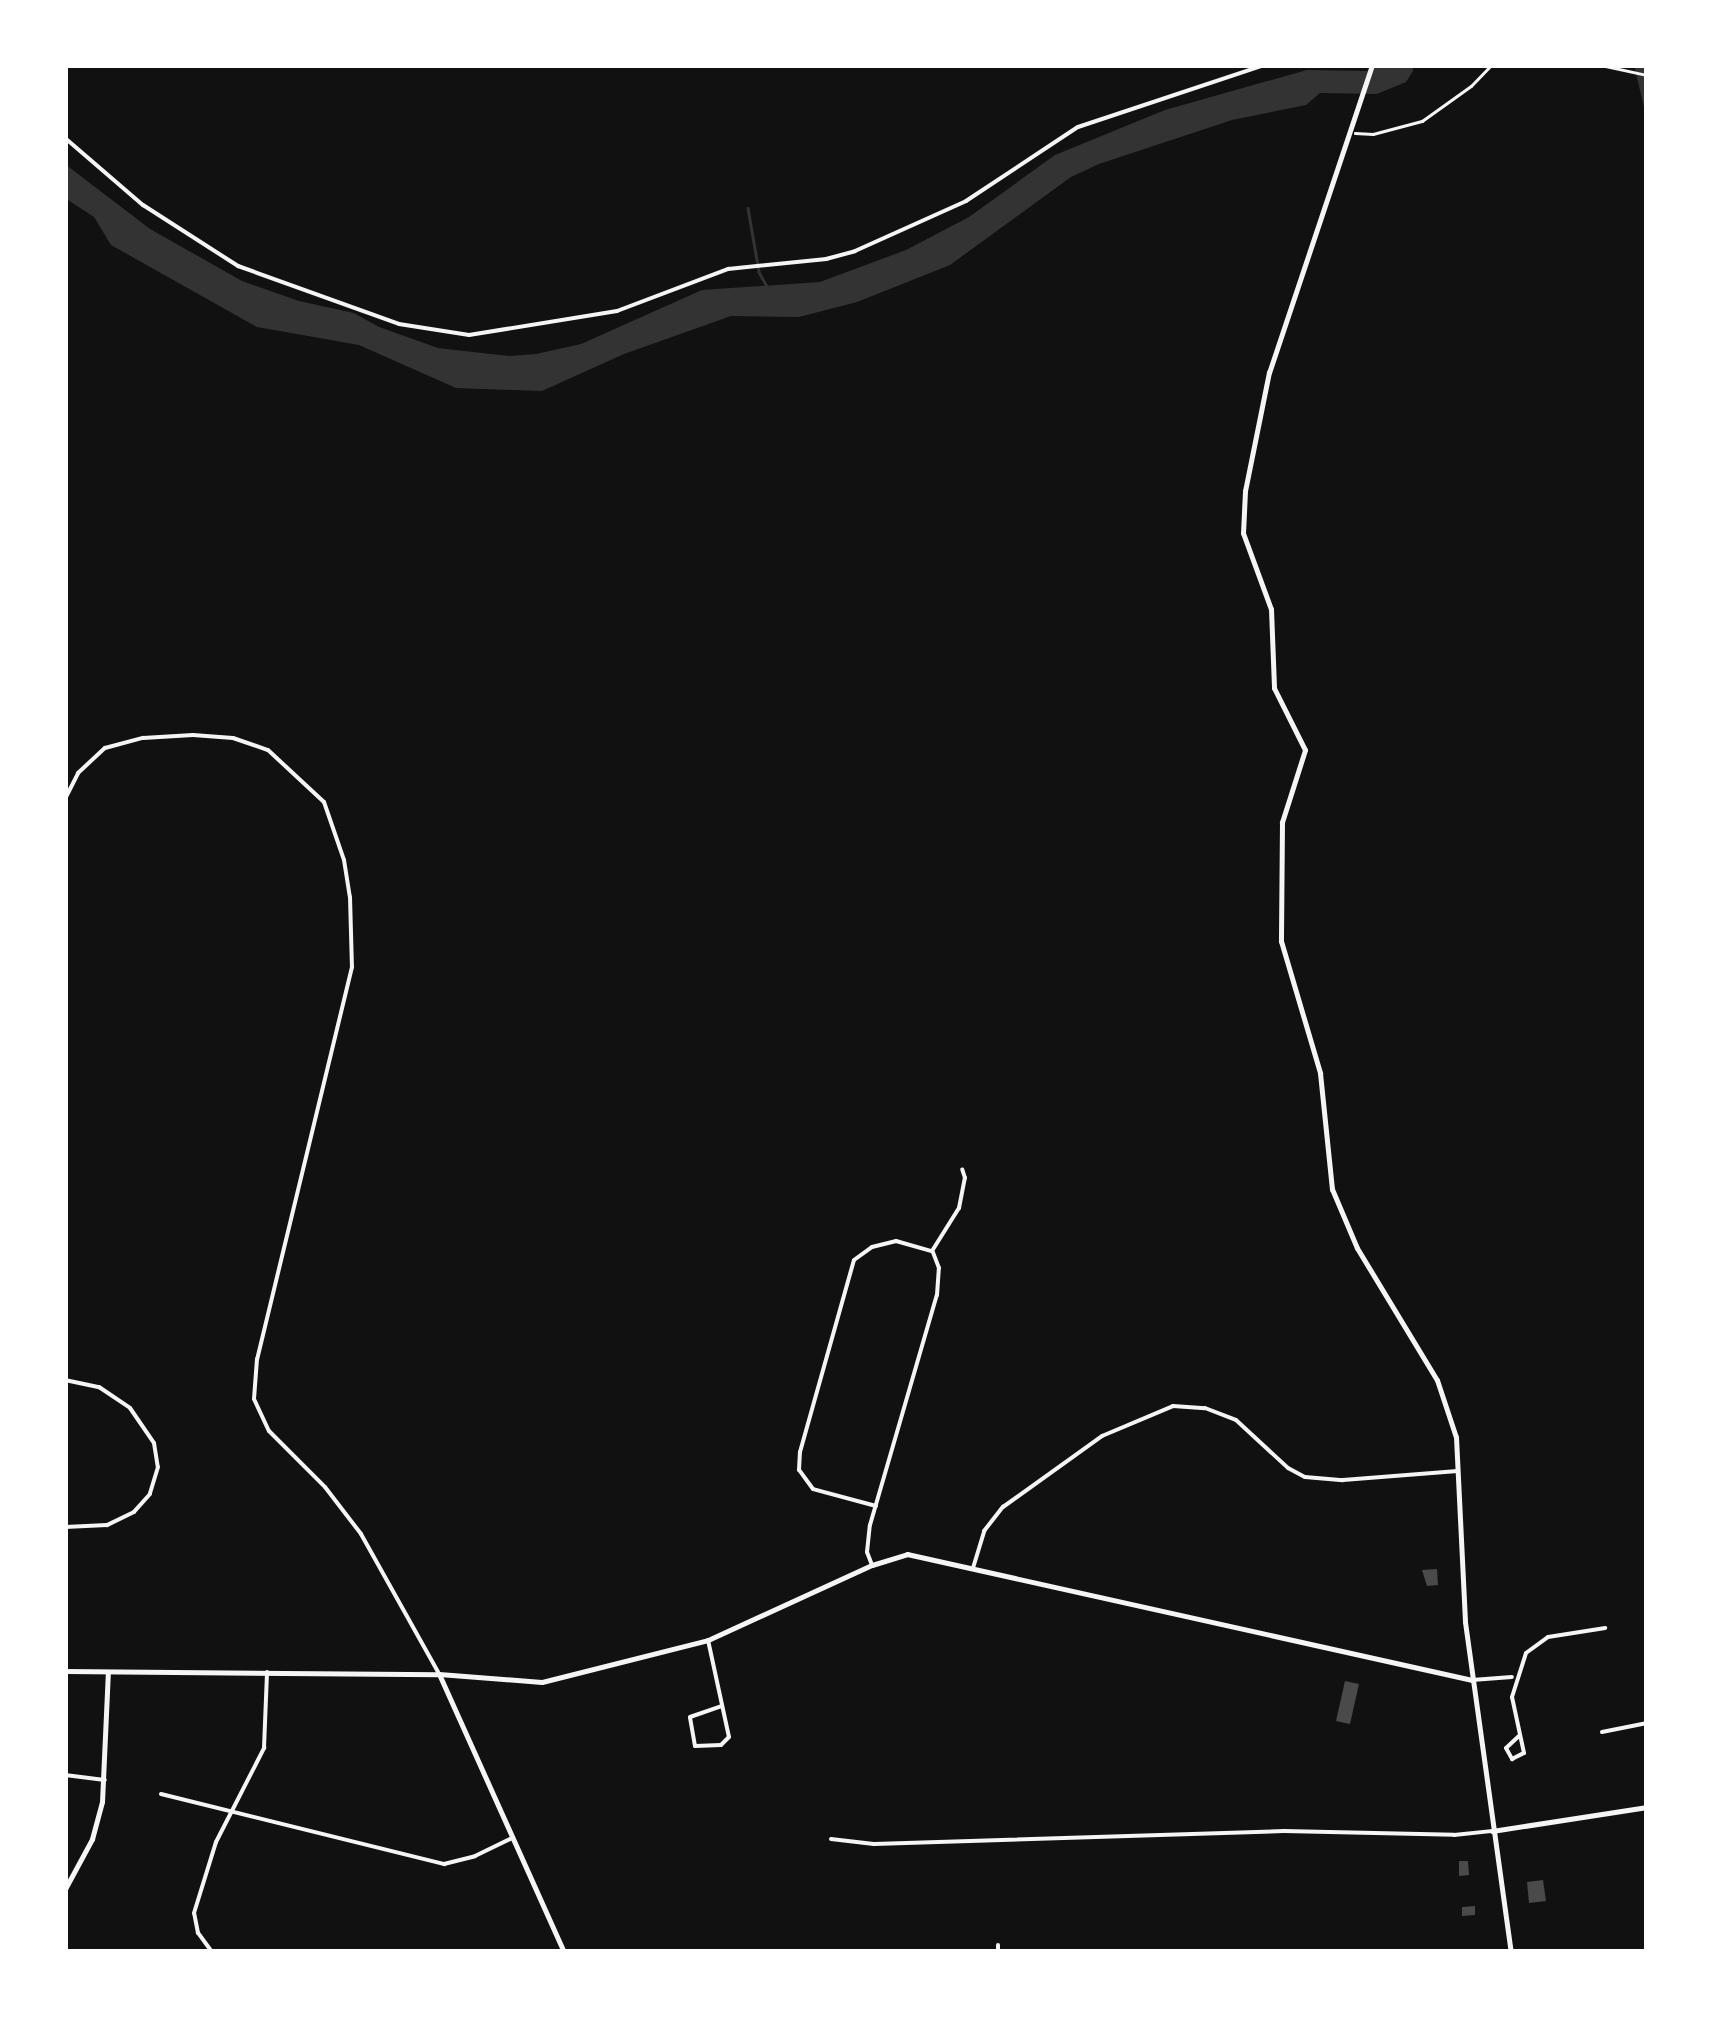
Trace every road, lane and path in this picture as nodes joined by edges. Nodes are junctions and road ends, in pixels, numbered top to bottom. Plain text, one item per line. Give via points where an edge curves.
1 (1264, 65) edge
2 (1372, 65) edge
3 (1491, 65) edge
4 (1601, 65) edge
5 (1647, 75) edge
6 (1351, 132) junction
7 (65, 138) edge
8 (65, 798) edge
9 (962, 1169) dead end
10 (932, 1251) junction
11 (65, 1380) edge
12 (1458, 1472) junction
13 (876, 1506) junction
14 (65, 1527) edge
15 (872, 1564) junction
16 (973, 1568) junction
17 (1604, 1628) dead end
18 (708, 1640) junction
19 (65, 1672) edge
20 (108, 1672) junction
21 (267, 1672) junction
22 (439, 1674) junction
23 (1514, 1677) junction
24 (1472, 1680) junction
25 (722, 1706) junction
26 (1647, 1723) edge
27 (1602, 1732) dead end
28 (1520, 1735) junction
29 (65, 1775) edge
30 (105, 1780) junction
31 (161, 1794) dead end
32 (1647, 1807) edge
33 (233, 1813) junction
34 (1492, 1831) junction
35 (512, 1838) junction
36 (832, 1839) dead end
37 (65, 1889) edge
38 (212, 1952) edge
39 (564, 1952) edge
40 (1511, 1952) edge

1 - 7 street via 1078,127 966,202 856,252 713,272 617,310 498,332 439,332 378,317 238,266 143,205
2 - 6 street
3 - 6 path via 1422,121 1373,134
4 - 5 path
6 - 12 street via 1268,372 1242,534 1272,614 1274,688 1304,750 1282,822 1281,941 1320,1074 1332,1190 1357,1248 1445,1396
8 - 22 street via 93,756 120,743 166,734 215,735 268,750 316,792 331,819 350,898 352,968 257,1359 254,1399 269,1431 362,1534
9 - 10 street via 959,1208
10 - 13 street via 939,1268 937,1295
10 - 13 street via 896,1241 854,1260 800,1452 799,1470 813,1488
11 - 14 street via 98,1388 130,1408 154,1444 158,1467 150,1494 134,1512 106,1525
12 - 16 street via 1305,1477 1236,1420 1173,1406 1102,1436 1003,1507 984,1531
12 - 24 street
13 - 15 street via 867,1552
15 - 16 street via 907,1554
15 - 18 street
16 - 24 street
17 - 23 street via 1539,1641
18 - 22 street via 542,1682
18 - 25 street
19 - 20 street
20 - 21 street
20 - 30 street
21 - 22 street
21 - 33 street via 264,1748
22 - 35 street
23 - 24 street
23 - 28 street
24 - 34 street
25 - 25 street via 690,1717 694,1746 728,1740
26 - 27 street
28 - 28 street via 1524,1753 1512,1759 1506,1748
29 - 30 street
30 - 37 street via 92,1839
31 - 33 street
32 - 34 street
33 - 35 street via 444,1864
33 - 38 street via 216,1842 194,1913
34 - 36 street via 878,1844
34 - 40 street
35 - 39 street

